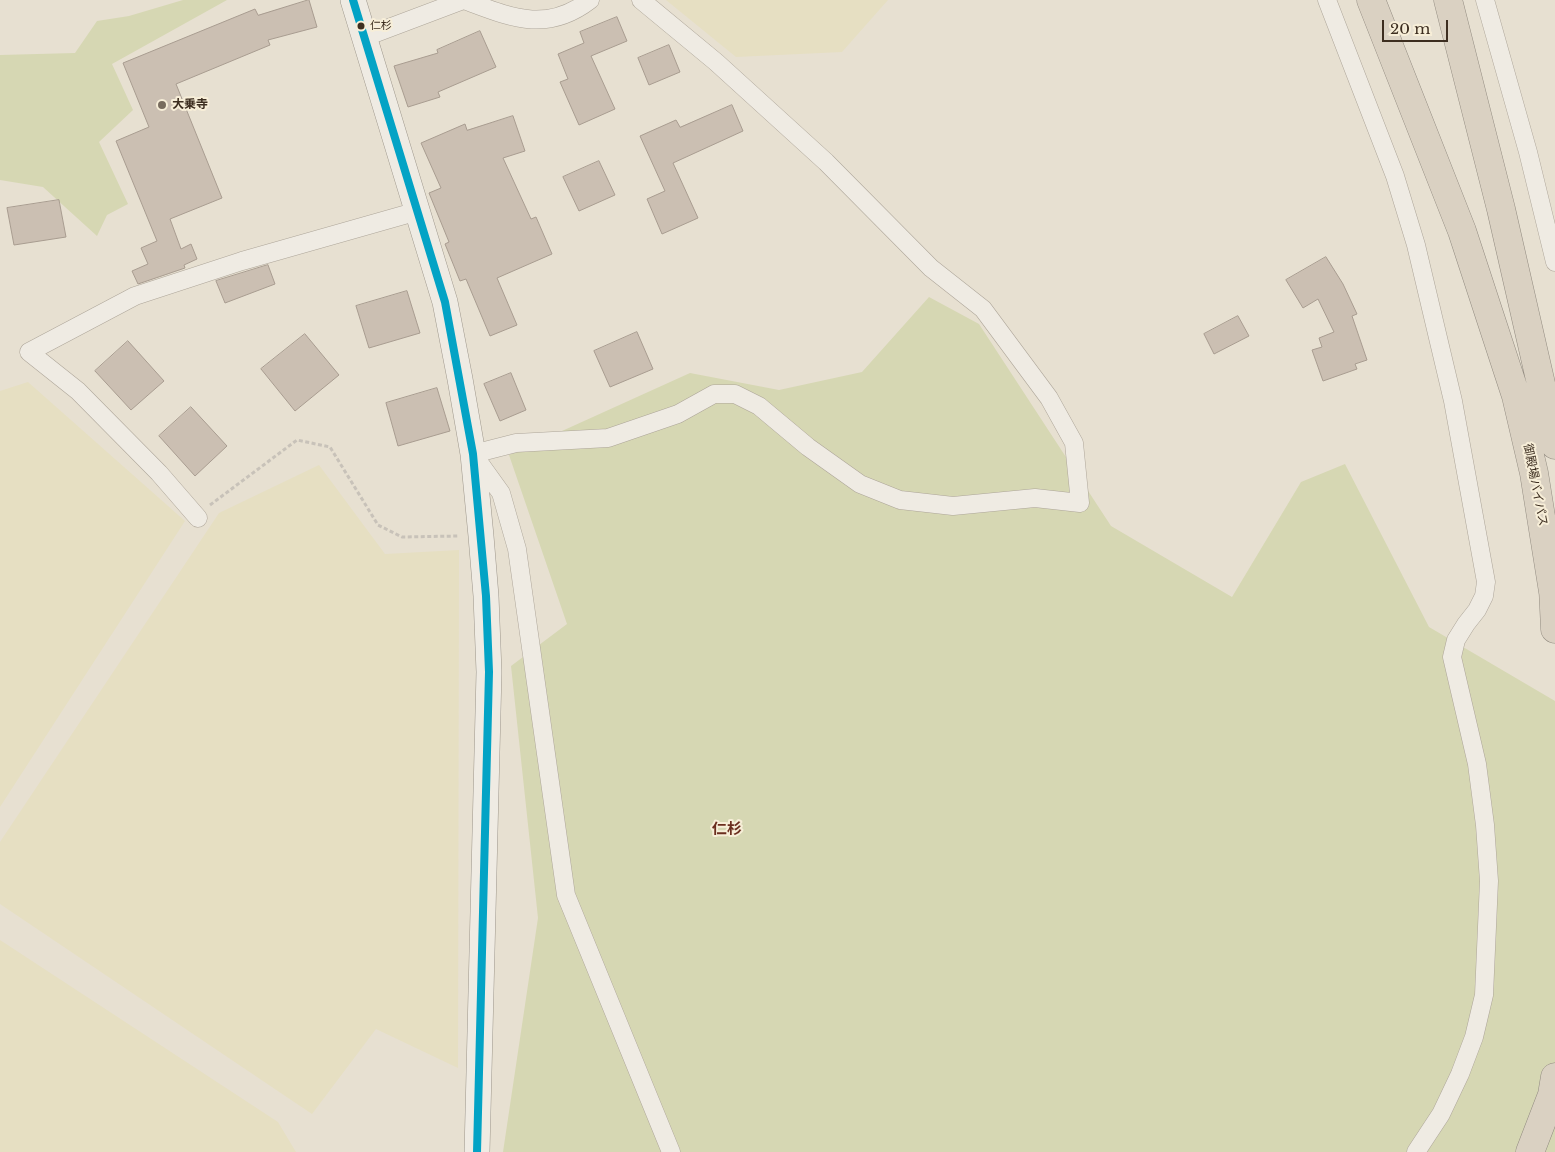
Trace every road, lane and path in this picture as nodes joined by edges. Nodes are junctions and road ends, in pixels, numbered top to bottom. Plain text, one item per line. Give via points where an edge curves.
1 (353, 0) edge
2 (463, 0) edge
3 (590, 0) edge
4 (641, 0) edge
5 (1327, 0) edge
6 (1371, 0) edge
7 (1448, 0) edge
8 (1485, 0) edge
9 (365, 38) junction
10 (418, 211) junction
11 (1555, 262) edge
12 (1555, 445) edge
13 (473, 454) junction
14 (198, 518) joint
15 (481, 536) junction
16 (1554, 595) edge
17 (1555, 629) edge
18 (1555, 1076) edge
19 (478, 1152) edge
20 (671, 1152) edge
21 (1416, 1152) edge
22 (1530, 1152) edge

1 - 9 main road
2 - 3 street via 511,17 542,20 571,12
2 - 9 street
4 - 13 street via 716,62 826,162 932,268 983,309 1049,398 1074,443 1080,504 1034,498 953,506 900,500 860,484 759,406 735,394 714,394 678,414 608,438 516,443
5 - 21 street via 1395,176 1416,246 1453,401 1486,582 1484,596 1456,640 1452,657 1477,764 1485,825 1489,881 1484,995 1474,1037 1460,1074 1441,1114
6 - 16 highway, 御殿場バイパス via 1462,231 1516,396 1534,473
7 - 12 highway via 1501,209
8 - 11 street
9 - 10 main road
10 - 13 main road via 445,302
10 - 14 street via 242,260 135,296 29,352 78,391 159,473
13 - 15 main road
13 - 20 street via 500,493 517,549 566,895
14 - 15 path via 297,440 330,447 378,525 402,537
15 - 19 main road via 489,672
16 - 17 highway, 御殿場バイパス
18 - 22 highway via 1552,1095

